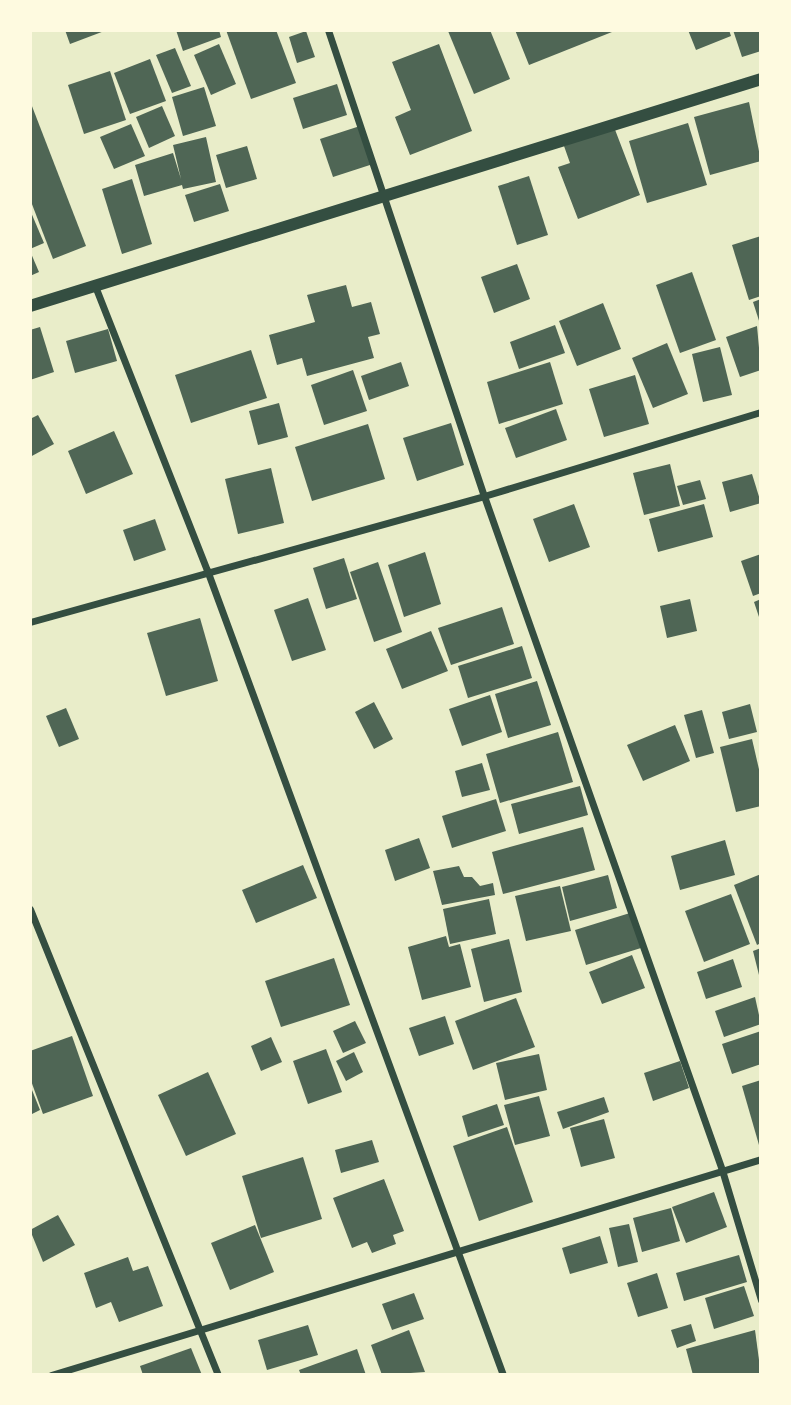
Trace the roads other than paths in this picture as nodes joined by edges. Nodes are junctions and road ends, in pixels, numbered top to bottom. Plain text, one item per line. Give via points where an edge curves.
1 (328, 30) edge
2 (761, 79) edge
3 (386, 195) junction
4 (95, 286) junction
5 (30, 306) edge
6 (761, 412) edge
7 (484, 496) junction
8 (207, 570) junction
9 (30, 622) edge
10 (30, 909) edge
11 (761, 1159) edge
12 (722, 1170) junction
13 (456, 1253) junction
14 (761, 1300) edge
15 (200, 1329) junction
16 (51, 1375) edge
17 (218, 1375) edge
18 (503, 1375) edge

1 - 3 street
2 - 3 street
3 - 4 street
3 - 7 street
4 - 5 street
4 - 8 street
6 - 7 street
7 - 8 street
7 - 12 street
8 - 9 street
8 - 13 street
10 - 15 street
11 - 12 street
12 - 13 street
12 - 14 street
13 - 15 street
13 - 18 street
15 - 16 street
15 - 17 street

